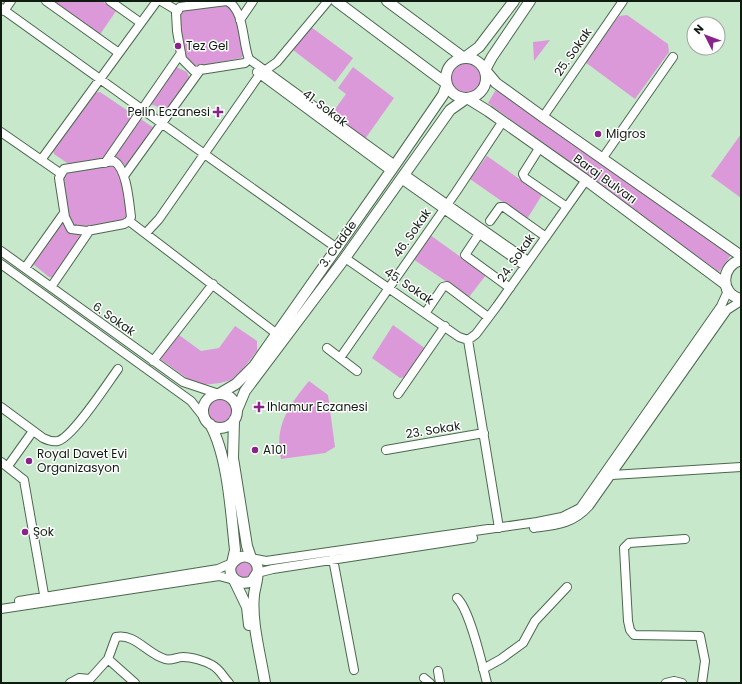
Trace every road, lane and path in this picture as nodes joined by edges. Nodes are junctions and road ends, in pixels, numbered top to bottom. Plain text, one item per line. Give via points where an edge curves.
1 (11, 1) edge
2 (46, 1) edge
3 (110, 1) edge
4 (157, 1) edge
5 (161, 1) edge
6 (253, 1) edge
7 (328, 1) edge
8 (336, 1) edge
9 (387, 1) edge
10 (514, 1) edge
11 (530, 1) edge
12 (623, 1) edge
13 (216, 2) edge
14 (3, 9) edge
15 (178, 11) junction
16 (240, 20) junction
17 (141, 23) junction
18 (119, 53) junction
19 (181, 53) junction
20 (673, 57) dead end
21 (464, 58) junction
22 (247, 61) junction
23 (201, 69) junction
24 (485, 70) junction
25 (263, 73) junction
26 (101, 79) junction
27 (447, 84) junction
28 (467, 98) junction
29 (142, 108) junction
30 (543, 117) junction
31 (503, 121) junction
32 (163, 124) junction
33 (1, 132) edge
34 (540, 147) junction
35 (203, 155) junction
36 (602, 159) junction
37 (41, 160) junction
38 (105, 163) junction
39 (393, 168) junction
40 (60, 173) junction
41 (124, 176) junction
42 (403, 176) junction
43 (586, 180) junction
44 (445, 207) junction
45 (567, 207) junction
46 (64, 213) junction
47 (129, 221) junction
48 (490, 221) dead end
49 (90, 230) junction
50 (146, 233) junction
51 (477, 237) dead end
52 (546, 237) junction
53 (337, 248) junction
54 (1, 251) edge
55 (741, 256) edge
56 (345, 258) junction
57 (741, 260) edge
58 (1, 264) edge
59 (527, 264) junction
60 (25, 268) junction
61 (212, 284) junction
62 (725, 284) junction
63 (51, 287) junction
64 (389, 287) junction
65 (510, 288) junction
66 (741, 300) edge
67 (426, 312) junction
68 (488, 317) junction
69 (445, 326) junction
70 (277, 334) junction
71 (468, 340) junction
72 (327, 348) dead end
73 (340, 358) junction
74 (153, 361) junction
75 (118, 369) dead end
76 (357, 371) dead end
77 (219, 394) junction
78 (398, 394) dead end
79 (1, 406) edge
80 (237, 410) junction
81 (234, 420) junction
82 (208, 422) junction
83 (33, 431) junction
84 (484, 433) junction
85 (386, 450) dead end
86 (4, 464) edge
87 (741, 467) edge
88 (612, 475) junction
89 (499, 528) junction
90 (685, 539) dead end
91 (251, 558) junction
92 (333, 559) junction
93 (232, 563) junction
94 (257, 574) junction
95 (234, 580) junction
96 (567, 587) dead end
97 (457, 598) dead end
98 (45, 599) junction
99 (1, 604) edge
100 (1, 609) edge
101 (108, 659) junction
102 (483, 669) junction
103 (354, 670) dead end
104 (438, 671) dead end
105 (70, 683) edge
106 (136, 683) edge
107 (229, 683) edge
108 (259, 683) edge
109 (265, 683) edge
110 (440, 683) edge
111 (487, 683) edge
112 (666, 683) edge
113 (682, 683) edge
114 (702, 683) edge

1 - 14 street
2 - 18 street
3 - 17 street
4 - 17 street
5 - 15 street
6 - 16 street
7 - 25 street via 277,62
8 - 27 main road
9 - 21 main road
10 - 21 main road via 479,47
11 - 24 main road
12 - 30 street, 25. Sokak
13 - 15 street via 180,7
13 - 16 street via 226,1 232,4
14 - 26 street
15 - 19 street via 177,31
16 - 22 street
17 - 18 street
18 - 26 street
19 - 23 street via 188,67 194,71
19 - 29 street
20 - 36 street
21 - 24 main road via 476,60
21 - 27 main road via 452,65 446,77
22 - 23 street
22 - 25 street, 41. Sokak
23 - 32 street
24 - 28 main road via 486,83 483,89 473,97
24 - 30 main road, Baraj Bulvarı via 496,83
25 - 35 street
25 - 39 street, 41. Sokak
26 - 29 street
26 - 37 street
27 - 28 main road via 455,94
27 - 39 main road, 3. Cadde via 443,95
28 - 31 main road, Baraj Bulvarı
28 - 42 main road, 3. Cadde via 450,110
29 - 32 street
29 - 38 street
30 - 36 main road, Baraj Bulvarı
31 - 34 main road, Baraj Bulvarı
31 - 44 street, 46. Sokak
32 - 35 street
32 - 41 street
33 - 37 street
34 - 43 main road, Baraj Bulvarı
34 - 45 street via 523,174
35 - 50 street
35 - 53 street
36 - 55 main road, Baraj Bulvarı
37 - 40 street
38 - 40 street via 64,169
38 - 41 street via 119,164
39 - 53 main road, 3. Cadde
40 - 46 street
41 - 47 street via 131,217
42 - 44 street
42 - 56 main road, 3. Cadde
43 - 45 street, 24. Sokak
43 - 62 main road, Baraj Bulvarı
44 - 59 street
44 - 64 street, 46. Sokak
45 - 52 street, 24. Sokak
46 - 49 street via 71,229
46 - 60 street
47 - 49 street
47 - 50 street
48 - 52 street via 500,207 504,207
49 - 63 street
50 - 61 street
51 - 65 street via 465,255
52 - 59 street, 24. Sokak
53 - 70 main road, 3. Cadde
54 - 60 street, 6. Sokak
56 - 64 street, 45. Sokak
56 - 80 main road, 3. Cadde via 246,391
57 - 62 main road via 729,267
58 - 82 street, 6. Sokak via 191,401
59 - 65 street, 24. Sokak
60 - 63 street, 6. Sokak
61 - 70 street
61 - 74 street
62 - 66 main road, Baraj Bulvarı via 732,295
62 - 89 street via 727,293 721,306 580,508 562,518
63 - 74 street, 6. Sokak
64 - 67 street, 45. Sokak
64 - 73 street, 46. Sokak
65 - 68 street, 24. Sokak
66 - 88 street via 727,310
67 - 68 street via 443,287 447,286
67 - 69 street, 45. Sokak
68 - 71 street, 24. Sokak via 476,334
69 - 71 street, 45. Sokak
69 - 78 street
70 - 77 main road, 3. Cadde via 254,366 236,384
71 - 84 street
72 - 73 street
73 - 76 street
74 - 77 street, 6. Sokak via 183,382
75 - 83 street via 73,430 64,438 48,441
77 - 80 main road via 229,396
77 - 82 main road via 206,401 203,410
79 - 83 street
80 - 81 main road
81 - 82 main road via 220,428
81 - 91 main road via 233,458
82 - 93 main road via 223,463 235,550
83 - 86 street
84 - 85 street, 23. Sokak
84 - 89 street
86 - 98 street via 24,480
87 - 88 street
88 - 92 street via 581,516 560,524
89 - 91 street via 266,560
90 - 114 street via 629,543 625,546 628,621 634,635 700,636 705,661
91 - 93 main road via 242,556
91 - 94 main road via 257,565
92 - 94 street
92 - 103 street
93 - 95 main road via 231,572
93 - 98 street via 218,569
94 - 95 main road via 248,583
94 - 109 main road via 255,619
95 - 98 street via 219,576
95 - 108 main road via 246,607
96 - 102 street via 535,621 523,642
97 - 102 street via 469,622
98 - 99 street
98 - 100 street
101 - 105 street via 90,679 79,678
101 - 106 street
101 - 107 street via 116,637 123,636 131,638 164,659 172,661 182,657 212,665 218,668
102 - 111 street
104 - 110 street
112 - 113 street

